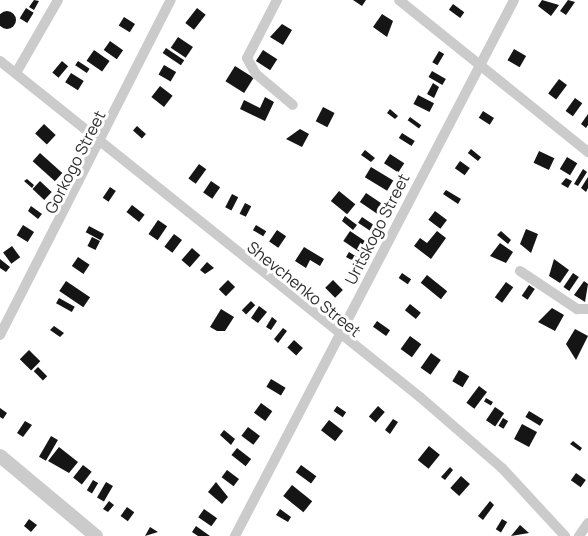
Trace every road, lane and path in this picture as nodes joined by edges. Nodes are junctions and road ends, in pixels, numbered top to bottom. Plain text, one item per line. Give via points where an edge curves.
1 (58, 0) edge
2 (171, 0) edge
3 (277, 0) edge
4 (399, 0) edge
5 (514, 0) edge
6 (0, 61) edge
7 (479, 63) junction
8 (16, 73) junction
9 (293, 105) dead end
10 (100, 145) junction
11 (588, 152) edge
12 (520, 271) dead end
13 (588, 309) edge
14 (0, 335) edge
15 (338, 337) junction
16 (0, 456) edge
17 (588, 523) edge
18 (96, 536) edge
19 (235, 536) edge
20 (566, 536) edge
21 (579, 536) edge

1 - 8 street
2 - 10 street, Gorkogo Street
3 - 9 street via 247,58 256,74
4 - 7 street
5 - 7 street, Uritskogo Street
6 - 8 street, Shevchenko Street
7 - 11 street
7 - 15 street, Uritskogo Street
8 - 10 street, Shevchenko Street
10 - 14 street, Gorkogo Street
10 - 15 street, Shevchenko Street
12 - 13 street via 577,309
15 - 19 street, Uritskogo Street
15 - 20 street, Shevchenko Street via 502,468
16 - 18 street
17 - 21 street

